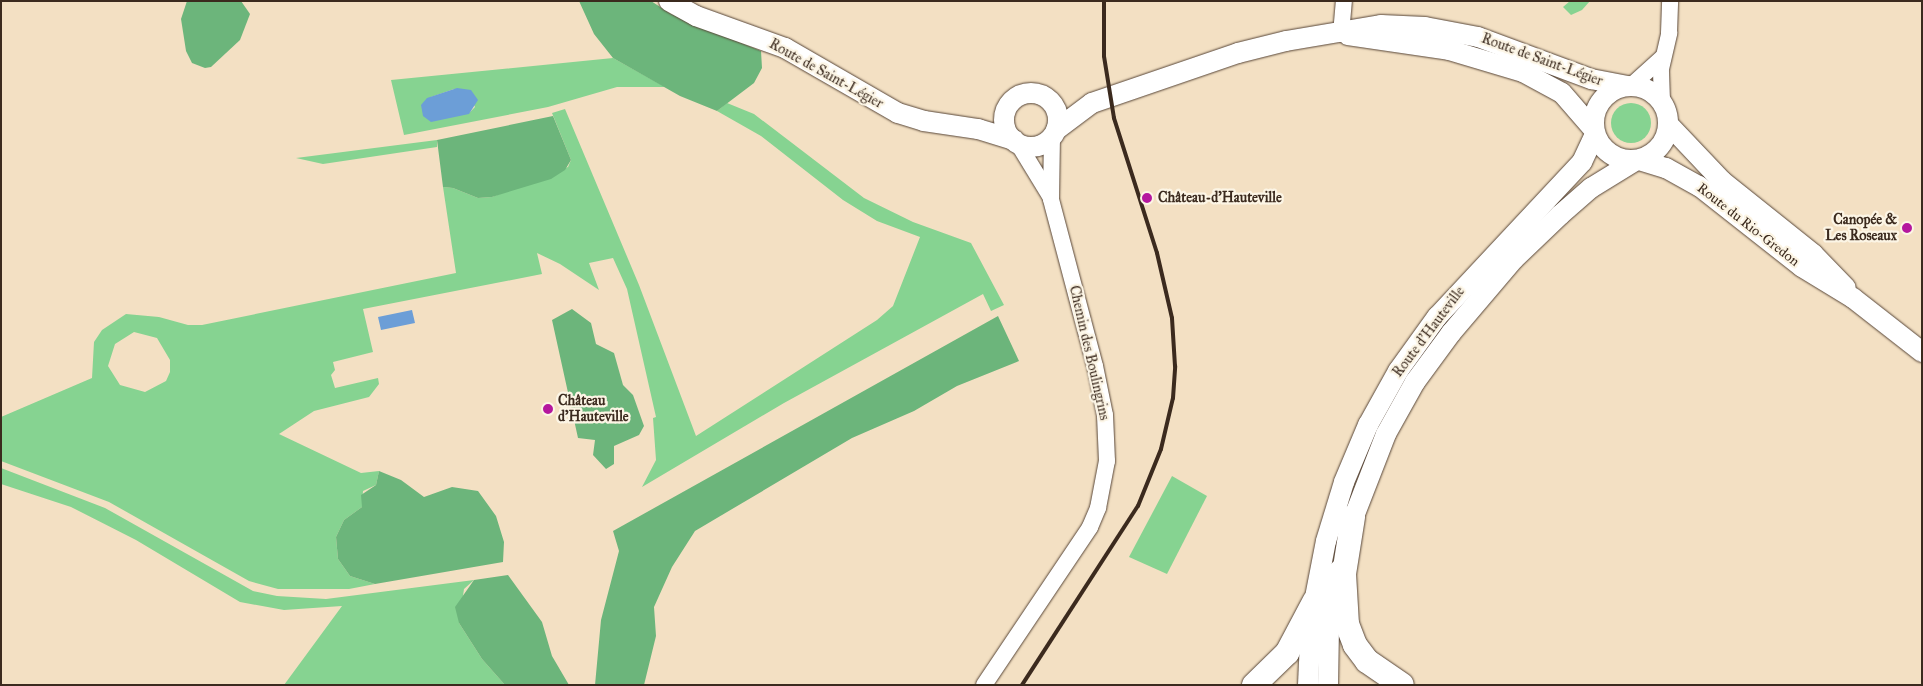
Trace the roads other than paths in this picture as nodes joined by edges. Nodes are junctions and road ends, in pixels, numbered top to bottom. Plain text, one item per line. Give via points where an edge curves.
1 (669, 1) edge
2 (1344, 1) edge
3 (1670, 1) edge
4 (1341, 34) junction
5 (1663, 57) junction
6 (1628, 86) junction
7 (1048, 99) junction
8 (1662, 101) junction
9 (1092, 102) junction
10 (1009, 105) junction
11 (1668, 124) junction
12 (958, 125) junction
13 (1595, 132) junction
14 (1054, 133) junction
15 (1016, 141) junction
16 (1637, 160) junction
17 (1051, 199) junction
18 (1853, 298) junction
19 (1922, 352) edge
20 (1353, 517) junction
21 (1314, 602) junction
22 (984, 685) edge
23 (1254, 685) edge
24 (1308, 685) edge
25 (1328, 685) edge
26 (1402, 685) edge

1 - 12 main road, Route de Saint-Légier via 696,16 785,48 898,113 924,121
2 - 4 street
3 - 5 street via 1669,33
4 - 6 main road, Route de Saint-Légier via 1381,25 1452,31 1504,44 1591,78
4 - 9 main road, Route de Saint-Légier via 1286,41 1238,53
4 - 13 main road, Route de Saint-Légier via 1449,50 1523,72 1562,93
5 - 6 street
5 - 8 street
6 - 8 main road via 1648,90
6 - 13 main road via 1611,92 1600,102 1594,116
7 - 9 main road, Route de Saint-Légier
7 - 10 main road via 1028,93
7 - 14 main road via 1058,114
8 - 11 main road
9 - 14 main road, Route de Saint-Légier
10 - 12 main road, Route de Saint-Légier via 984,118
10 - 15 main road via 1004,120
11 - 16 main road via 1661,146
11 - 18 main road, Route du Rio-Gredon via 1722,181 1813,254
12 - 15 main road, Route de Saint-Légier
13 - 16 main road via 1610,154
13 - 21 main road, Route d'Hauteville via 1582,162 1461,289 1394,378 1368,425 1344,482 1326,542
14 - 15 main road via 1036,146
14 - 17 street, Chemin des Boulingrins
15 - 17 street, Chemin des Boulingrins
16 - 18 main road, Route du Rio-Gredon via 1666,168 1699,186 1810,273
16 - 20 main road, Route d'Hauteville via 1591,188 1553,221 1514,259 1451,333 1415,382 1386,434
17 - 22 street, Chemin des Boulingrins via 1105,415 1107,460 1104,482 1090,527
18 - 19 main road, Route du Rio-Gredon
20 - 25 main road, Route d'Hauteville via 1337,576 1329,625
20 - 26 highway via 1344,574 1347,624 1362,656
21 - 23 highway via 1287,653
21 - 24 main road, Route d'Hauteville

